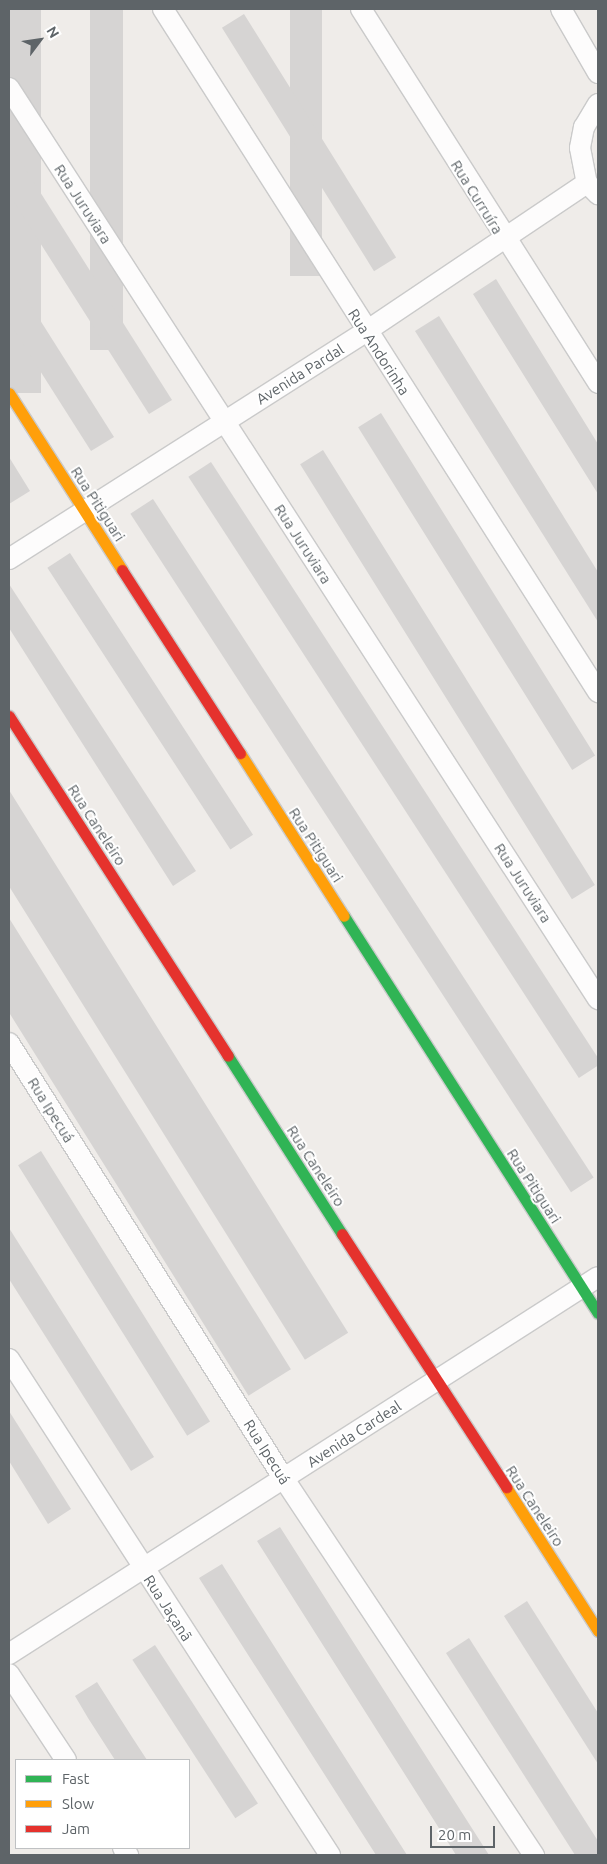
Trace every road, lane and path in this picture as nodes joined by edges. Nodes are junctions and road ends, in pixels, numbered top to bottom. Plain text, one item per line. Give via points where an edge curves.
1 (163, 9) edge
2 (361, 9) edge
3 (561, 9) edge
4 (598, 73) edge
5 (9, 88) edge
6 (598, 104) edge
7 (593, 188) edge
8 (503, 240) junction
9 (365, 332) junction
10 (598, 383) edge
11 (9, 393) edge
12 (224, 422) junction
13 (86, 511) junction
14 (9, 559) edge
15 (598, 692) edge
16 (9, 716) edge
17 (598, 999) edge
18 (9, 1043) edge
19 (590, 1282) edge
20 (598, 1313) edge
21 (9, 1358) edge
22 (436, 1381) junction
23 (284, 1479) junction
24 (142, 1570) junction
25 (598, 1631) edge
26 (9, 1654) edge
27 (9, 1674) edge
28 (65, 1759) edge
29 (330, 1855) edge
30 (534, 1855) edge

1 - 9 street, Rua Andorinha
2 - 8 street, Rua Curruíra
3 - 4 street
5 - 12 street, Rua Juruviara
6 - 7 street via 584,127 580,148
7 - 8 street, Avenida Pardal
8 - 9 street, Avenida Pardal
8 - 10 street, Rua Curruíra
9 - 12 street, Avenida Pardal
9 - 15 street, Rua Andorinha
11 - 13 street, Rua Pitiguari
12 - 13 street, Avenida Pardal
12 - 17 street, Rua Juruviara
13 - 14 street, Avenida Pardal
13 - 19 street, Rua Pitiguari
16 - 22 street, Rua Caneleiro
18 - 23 street, Rua Ipecuá
19 - 20 street, Rua Pitiguari
19 - 22 street, Avenida Cardeal
21 - 24 street, Rua Jaçanã
22 - 23 street, Avenida Cardeal
22 - 25 street, Rua Caneleiro
23 - 24 street, Avenida Cardeal
23 - 30 street, Rua Ipecuá
24 - 26 street, Avenida Cardeal
24 - 29 street, Rua Jaçanã
27 - 28 street

